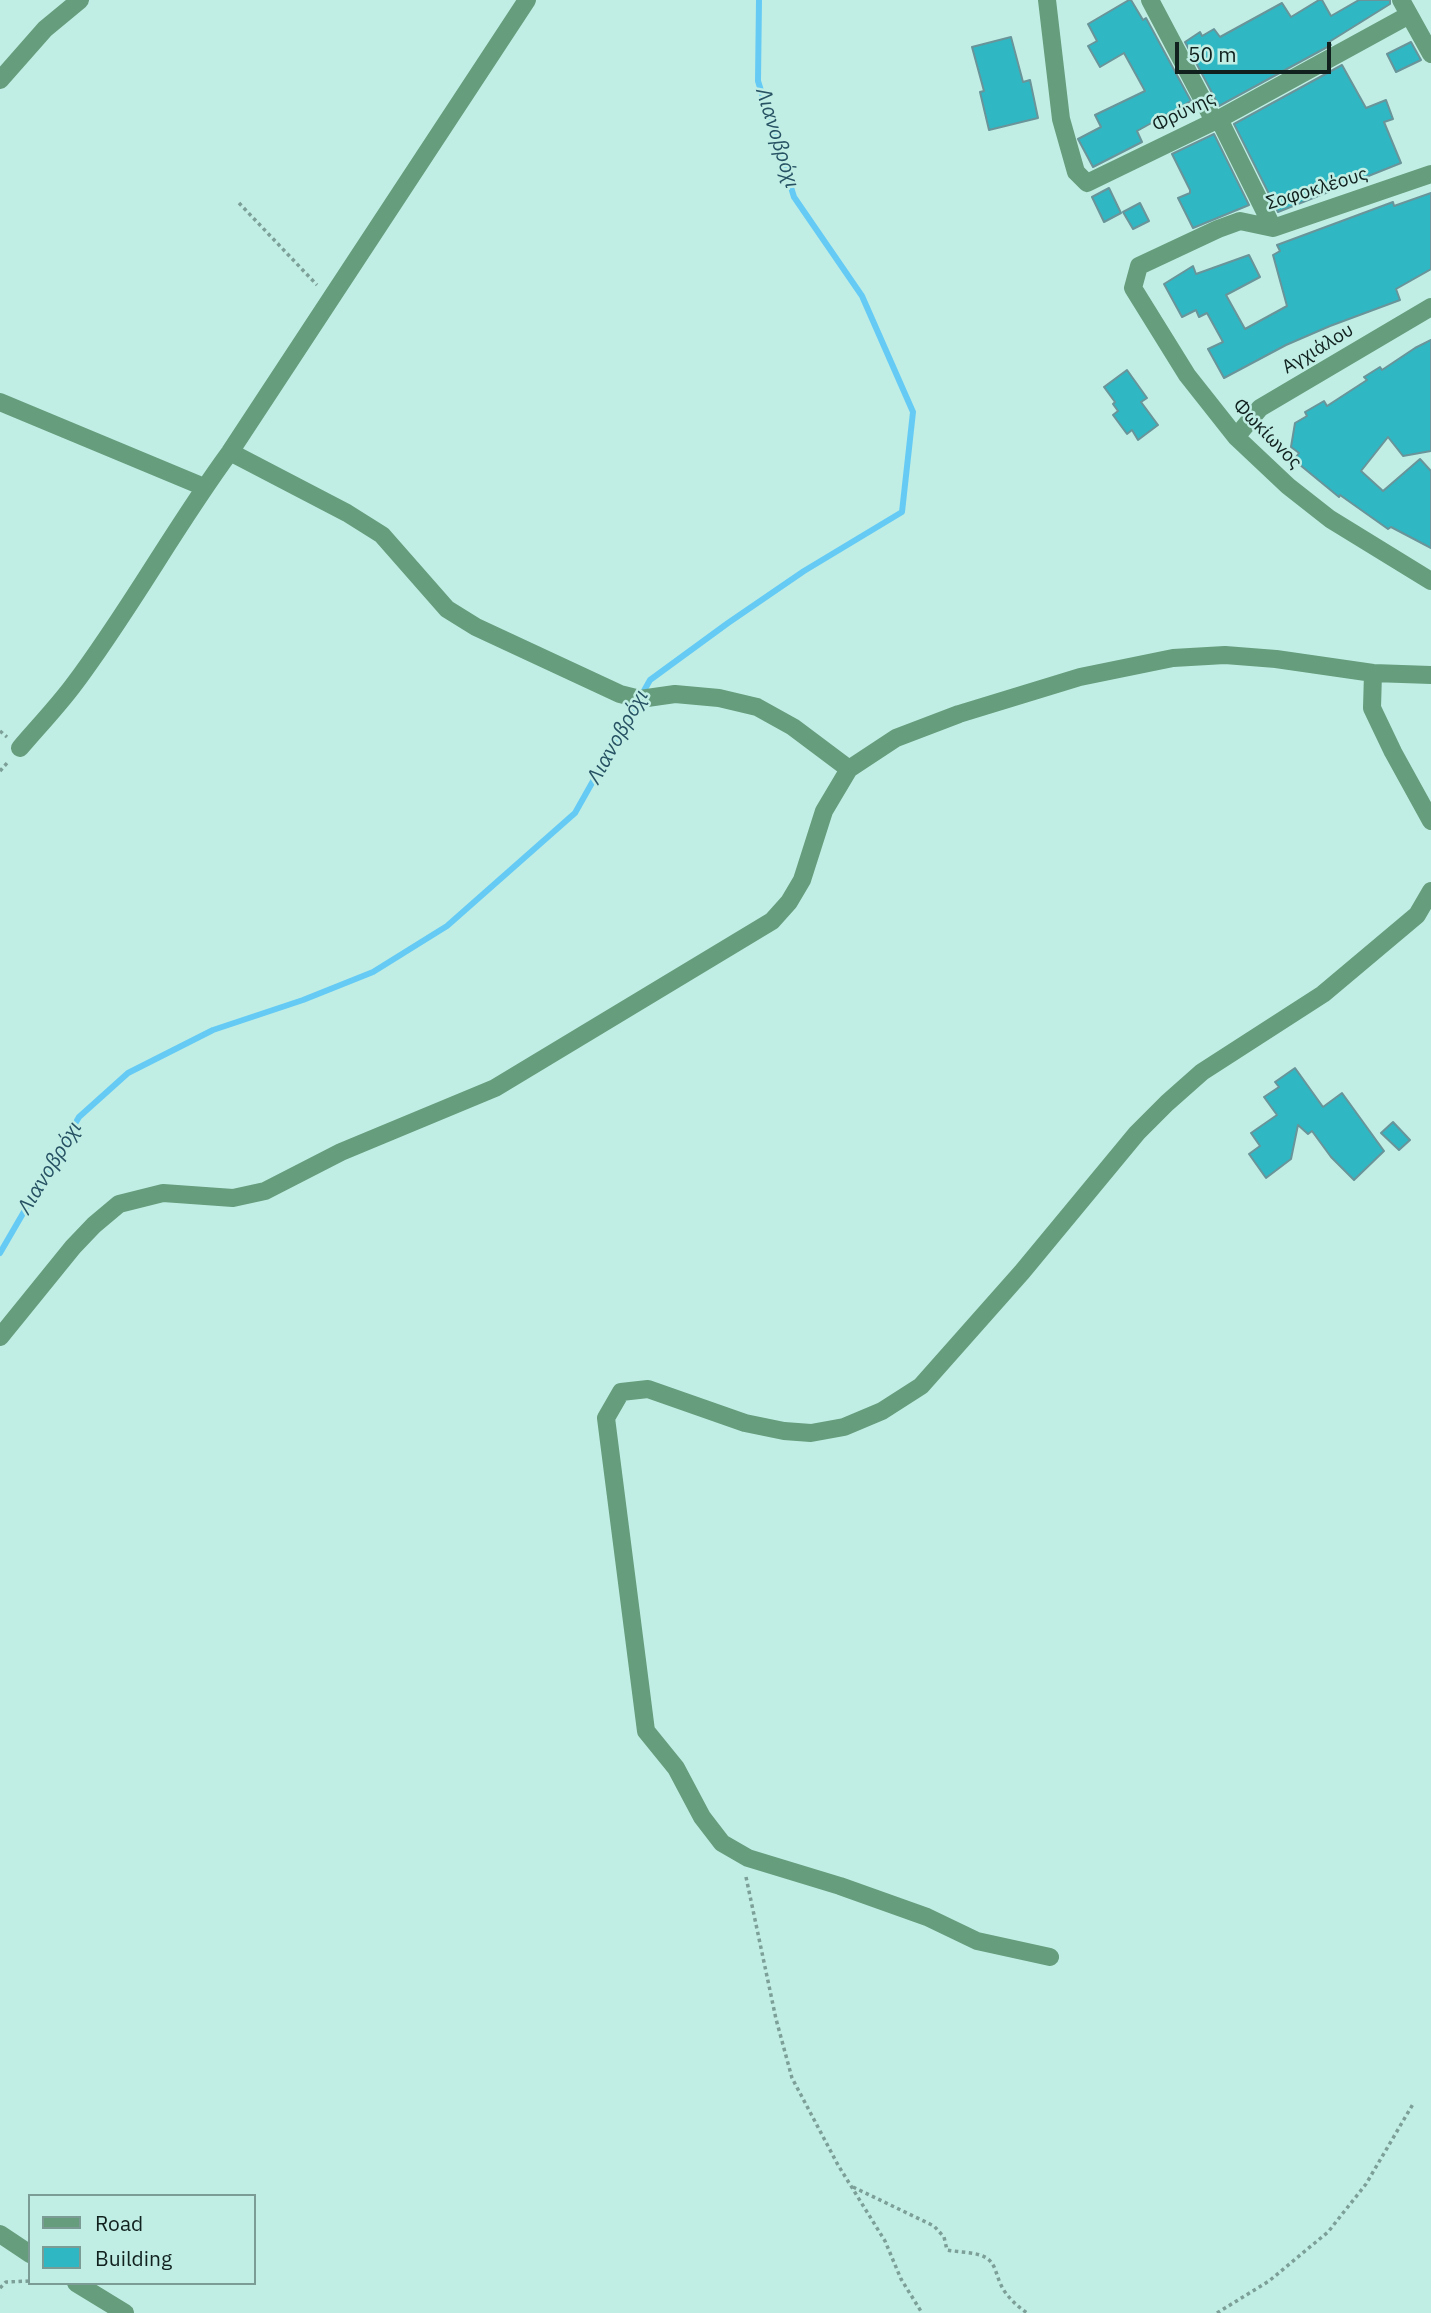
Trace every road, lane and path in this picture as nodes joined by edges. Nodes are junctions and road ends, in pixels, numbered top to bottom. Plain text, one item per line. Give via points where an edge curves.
1 (80, 0) edge
2 (527, 0) edge
3 (1048, 0) edge
4 (1150, 0) edge
5 (1405, 7) edge
6 (1431, 54) edge
7 (0, 80) edge
8 (1217, 120) junction
9 (1431, 174) edge
10 (239, 203) dead end
11 (1273, 228) junction
12 (1139, 265) joint
13 (331, 300) junction
14 (1431, 307) edge
15 (0, 402) edge
16 (1236, 437) junction
17 (230, 452) junction
18 (204, 487) junction
19 (1431, 581) edge
20 (1373, 673) junction
21 (1431, 675) edge
22 (20, 748) dead end
23 (849, 769) junction
24 (1431, 821) edge
25 (1431, 891) edge
26 (0, 1337) edge
27 (738, 1852) junction
28 (1050, 1957) dead end
29 (1413, 2104) dead end
30 (851, 2186) junction
31 (0, 2234) edge
32 (28, 2252) edge
33 (28, 2281) edge
34 (79, 2285) edge
35 (0, 2288) edge
36 (125, 2313) edge
37 (922, 2313) edge
38 (1027, 2313) edge
39 (1217, 2313) edge

1 - 7 street via 45,29
2 - 13 street
3 - 8 street, Φρύνης via 1061,119 1076,172 1087,183
4 - 8 street
5 - 6 street
5 - 8 street, Φρύνης
8 - 11 street
9 - 11 street, Σοφοκλέους
10 - 13 path
11 - 12 street, Σοφοκλέους via 1240,221
12 - 16 street, Φωκίωνος via 1133,288 1187,374
13 - 17 street
14 - 16 street, Αγχιάλου via 1260,408
15 - 18 street
16 - 19 street, Φωκίωνος via 1330,519
17 - 18 street
17 - 23 street via 382,535 447,609 476,626 620,694 640,699 675,694 719,698 757,707 793,727
18 - 22 street via 72,687
20 - 21 street
20 - 23 street via 1225,655 1173,659 1080,677 959,714 896,738
20 - 24 street via 1372,708
23 - 26 street via 824,811 802,880 772,921 495,1088 341,1152 265,1191 233,1198 163,1193 119,1204 73,1247
25 - 27 street via 1417,915 1323,994 1202,1072 1167,1102 921,1386 892,1405 845,1427 811,1433 745,1423 648,1389 621,1392 606,1418 646,1731 676,1768 702,1817 722,1843
27 - 28 street via 927,1917 977,1941
27 - 30 path via 792,2078
29 - 39 path via 1366,2184 1328,2232 1269,2281
30 - 37 path
30 - 38 path via 934,2226 944,2237 947,2250 981,2255 992,2262 1000,2284
31 - 32 street
33 - 35 path via 6,2282
34 - 36 street

